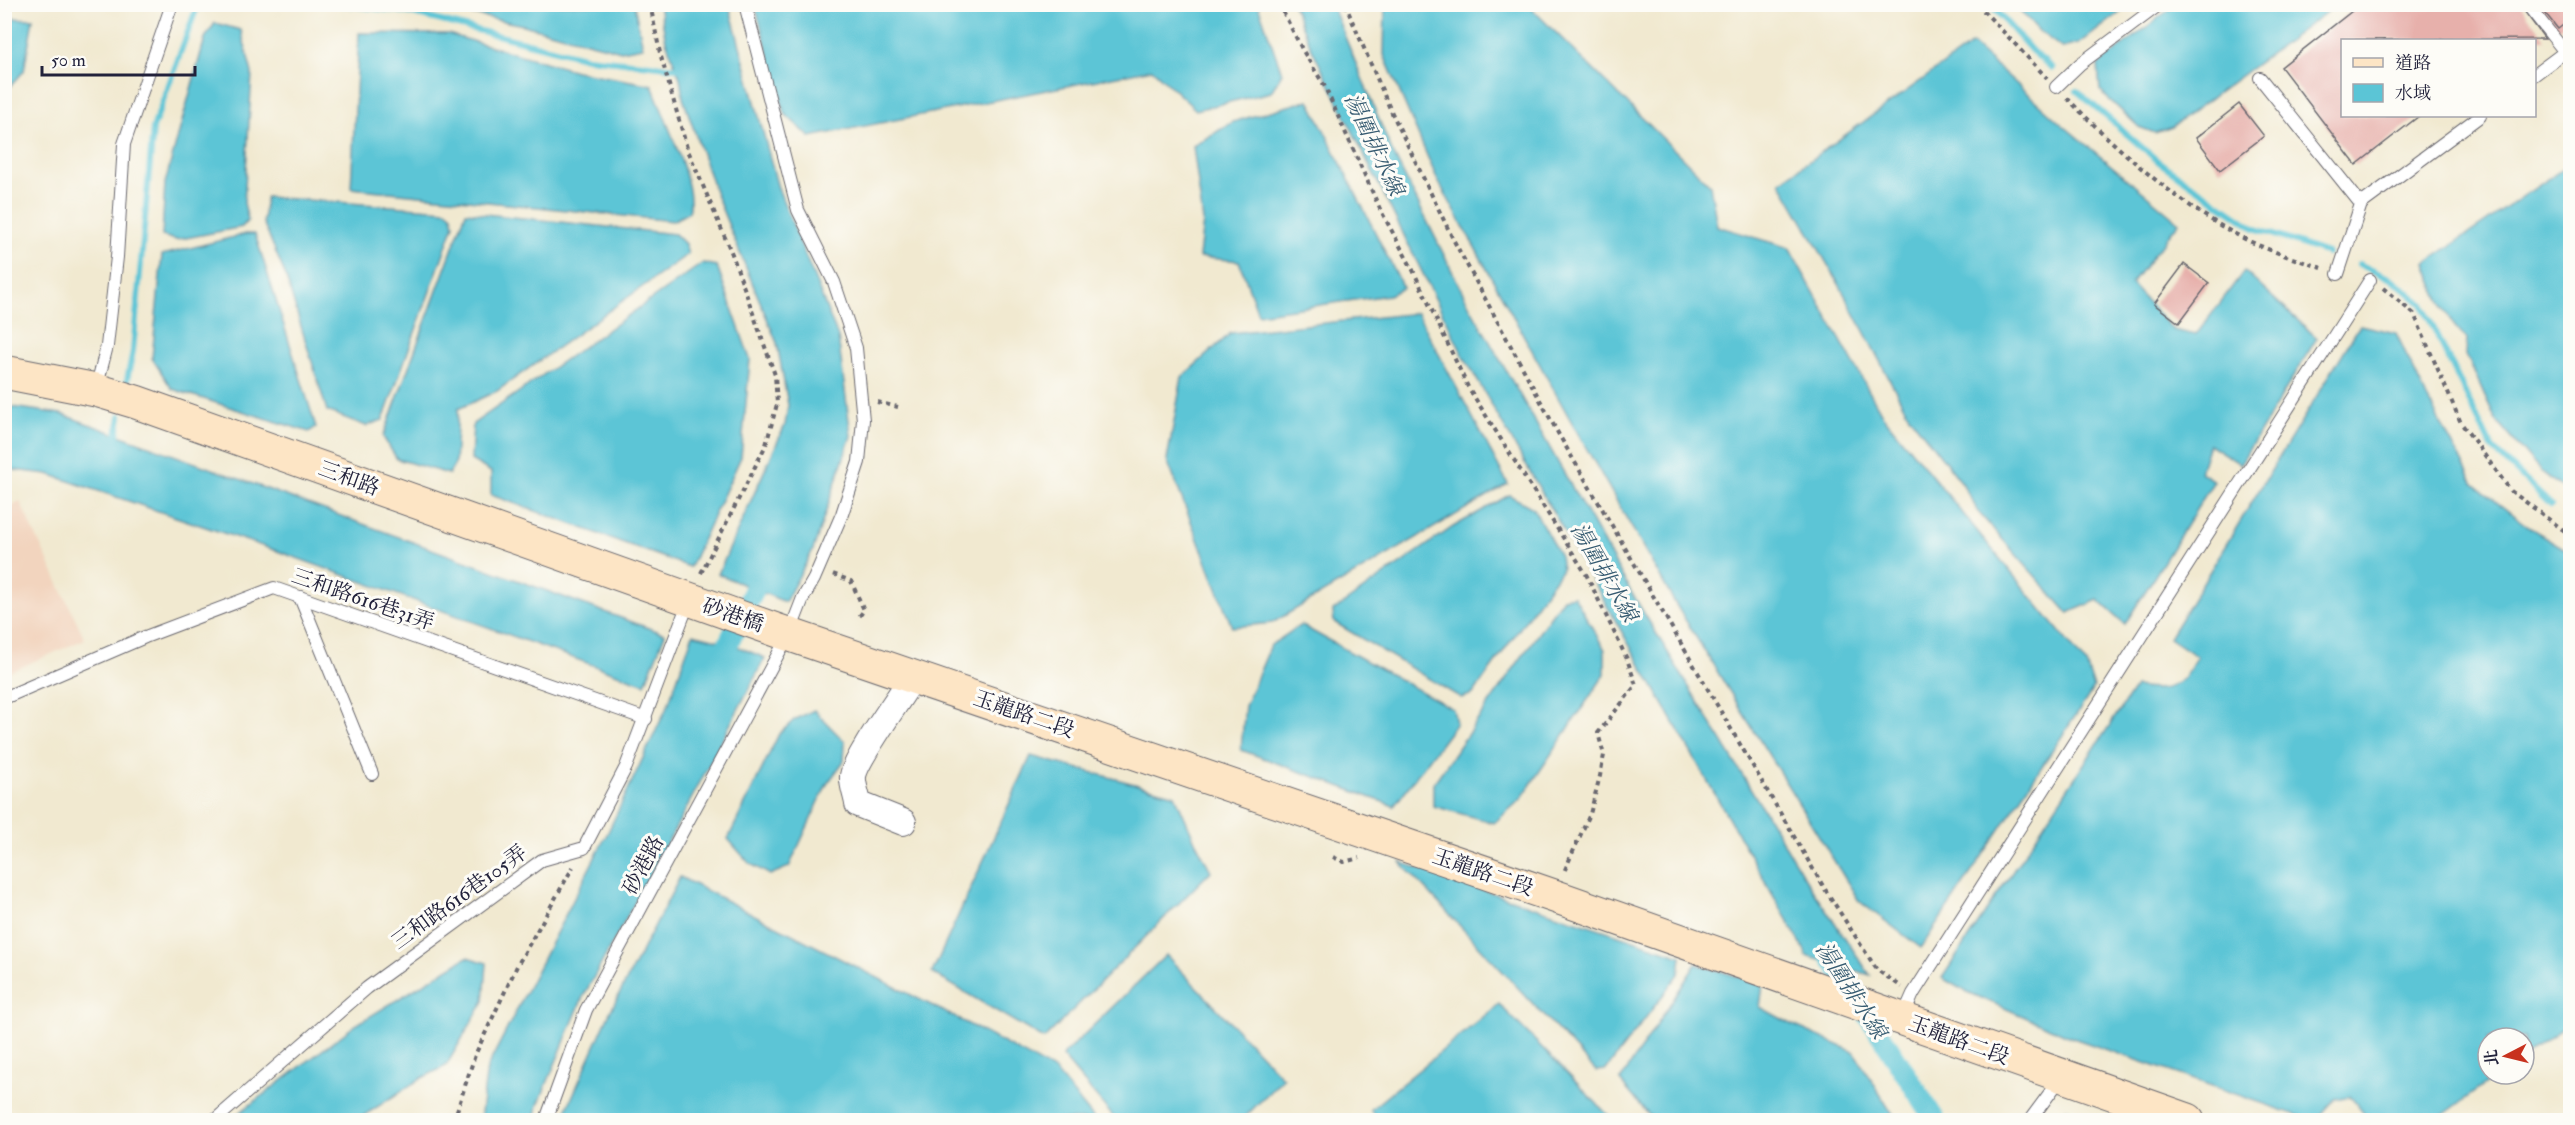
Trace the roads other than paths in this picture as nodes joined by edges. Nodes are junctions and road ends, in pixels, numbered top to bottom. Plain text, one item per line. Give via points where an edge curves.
1 (172, 4) edge
2 (745, 4) edge
3 (2160, 4) edge
4 (2527, 4) edge
5 (2568, 50) edge
6 (2536, 74) edge
7 (2259, 78) dead end
8 (2056, 87) road end
9 (2479, 117) edge
10 (2361, 204) junction
11 (2338, 274) road end
12 (2370, 280) road end
13 (4, 372) edge
14 (96, 390) junction
15 (300, 597) junction
16 (689, 599) junction
17 (782, 632) junction
18 (913, 676) junction
19 (4, 698) edge
20 (646, 719) junction
21 (372, 774) dead end
22 (903, 822) dead end
23 (1907, 1007) junction
24 (2062, 1077) junction
25 (215, 1120) edge
26 (546, 1120) edge
27 (2030, 1120) edge
28 (2188, 1120) edge

1 - 14 lane via 124,144 107,346
2 - 17 lane, 砂港路 via 798,210 834,282 856,348 862,400 859,462 842,514 819,568
3 - 8 lane via 2080,64
4 - 5 lane
5 - 6 lane
7 - 10 lane
9 - 10 lane
10 - 11 lane
12 - 23 lane
13 - 14 main road, 三和路
14 - 16 main road, 三和路
15 - 19 lane, 三和路616巷31弄 via 274,588 145,637
15 - 20 lane, 三和路616巷31弄
15 - 21 lane
16 - 17 main road, 砂港橋
16 - 20 lane
17 - 18 main road, 玉龍路二段
17 - 26 lane, 砂港路 via 586,1010
18 - 22 street via 870,743 853,778 858,804
18 - 23 main road, 玉龍路二段 via 1783,978
20 - 25 lane, 三和路616巷105弄 via 584,848 542,860 367,988
23 - 24 main road, 玉龍路二段
24 - 27 lane
24 - 28 main road, 玉龍路二段

